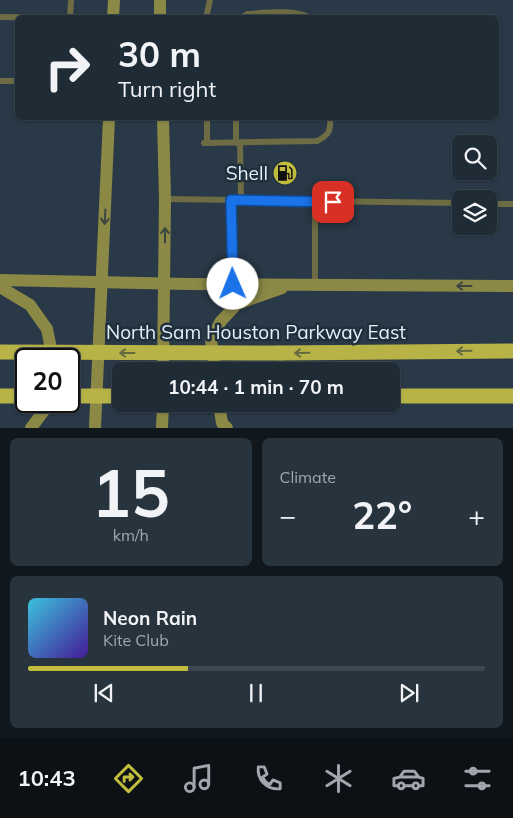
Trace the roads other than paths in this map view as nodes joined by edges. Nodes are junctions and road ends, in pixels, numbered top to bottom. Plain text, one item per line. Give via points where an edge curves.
1 (71, 0) edge
2 (114, 0) edge
3 (160, 0) edge
4 (210, 0) edge
5 (70, 15) edge
6 (113, 15) edge
7 (160, 15) edge
8 (207, 15) edge
9 (246, 15) edge
10 (305, 15) edge
11 (0, 17) edge
12 (15, 17) edge
13 (0, 81) edge
14 (15, 81) edge
15 (109, 120) edge
16 (163, 120) edge
17 (207, 120) edge
18 (236, 120) edge
19 (330, 120) edge
20 (238, 142) junction
21 (165, 199) junction
22 (231, 200) junction
23 (241, 200) junction
24 (315, 201) junction
25 (452, 203) edge
26 (497, 204) edge
27 (513, 204) edge
28 (0, 280) edge
29 (101, 283) junction
30 (165, 284) junction
31 (233, 284) junction
32 (291, 285) junction
33 (315, 285) junction
34 (513, 286) edge
35 (0, 287) edge
36 (51, 348) edge
37 (513, 350) edge
38 (0, 352) edge
39 (163, 362) edge
40 (214, 362) edge
41 (0, 396) edge
42 (15, 396) edge
43 (80, 396) edge
44 (112, 396) edge
45 (400, 396) edge
46 (513, 396) edge
47 (163, 412) edge
48 (220, 412) edge
49 (42, 413) edge
50 (31, 428) edge
51 (95, 428) edge
52 (162, 428) edge
53 (227, 428) edge

1 - 5 lane
2 - 6 main road
3 - 7 main road
4 - 8 lane
9 - 10 lane
11 - 12 lane
13 - 14 lane
15 -> 29 main road
16 - 21 main road
17 - 20 lane via 205,143
18 - 20 lane
19 - 20 lane via 330,131 317,141
20 - 23 lane
21 - 22 lane
30 -> 21 main road
22 - 23 lane
22 - 31 lane
23 - 24 lane
24 - 25 lane
24 - 33 lane
26 - 27 lane
28 - 29 main road
29 - 30 main road
29 - 51 main road
30 - 31 main road
30 - 39 main road
31 - 32 main road
32 - 33 main road
32 - 40 main road via 237,304 221,321 211,340
34 -> 33 main road
35 - 36 main road via 30,305 47,329
37 -> 38 highway, North Sam Houston Parkway East, bridge
41 - 42 highway
43 - 44 highway, bridge
45 - 46 highway
47 - 52 main road
48 - 53 main road via 222,423
49 - 50 main road

